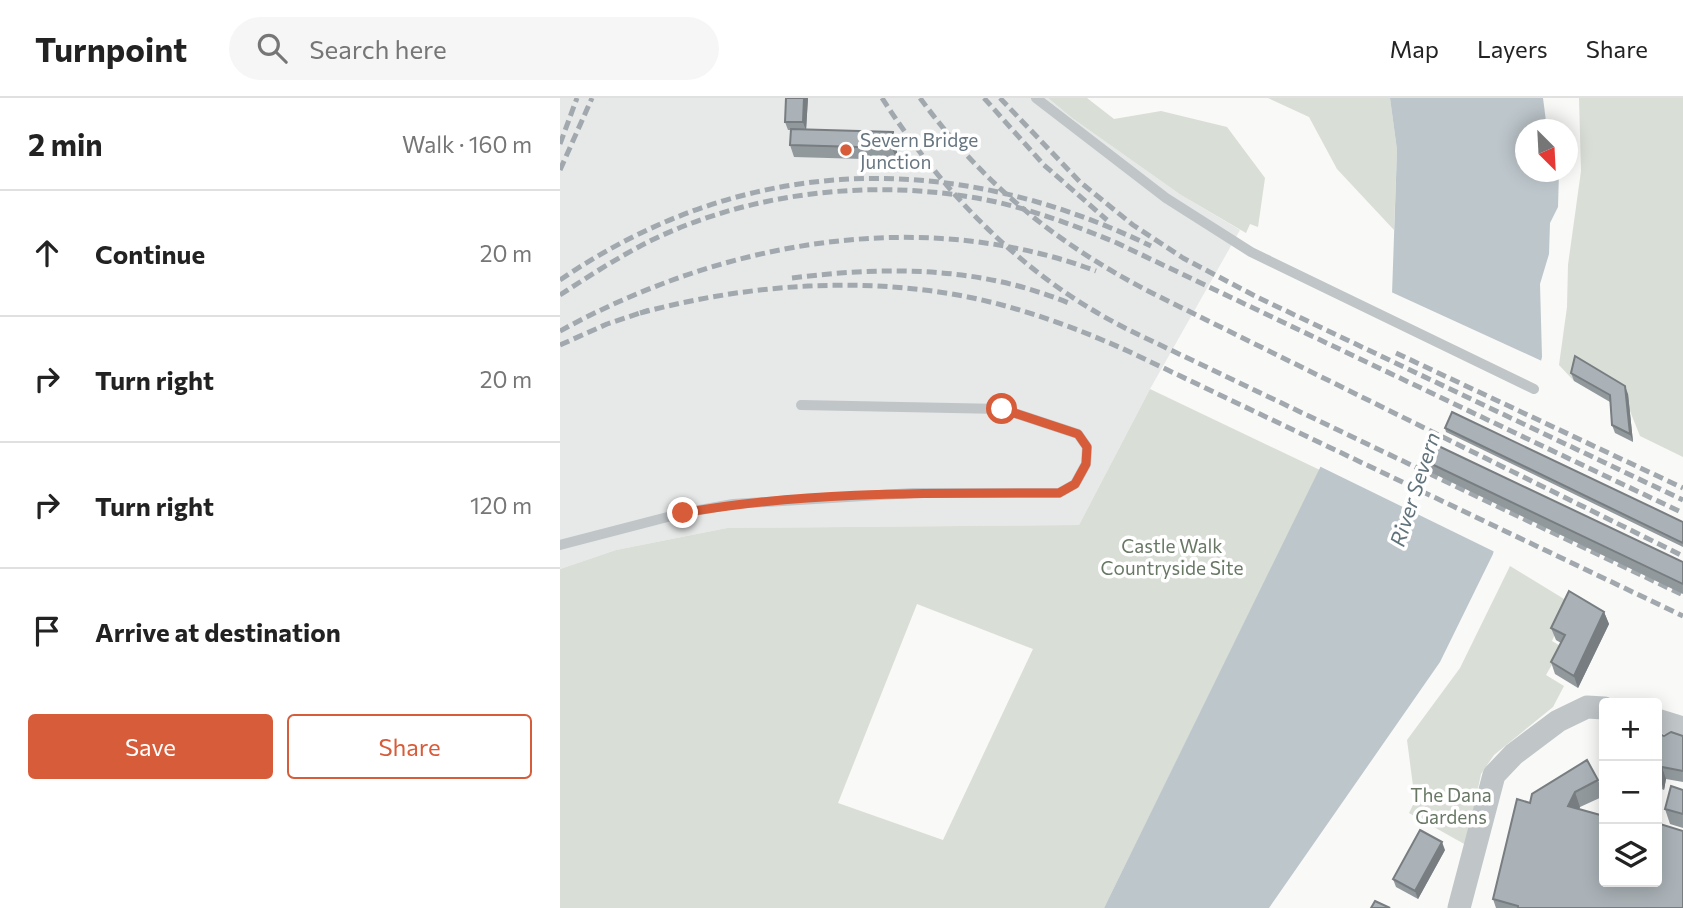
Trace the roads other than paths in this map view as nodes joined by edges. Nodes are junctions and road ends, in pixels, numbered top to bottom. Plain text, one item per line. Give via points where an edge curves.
1 (1036, 98) edge
2 (1534, 389) dead end
3 (801, 405) dead end
4 (560, 545) edge
5 (1599, 708) edge
6 (1662, 722) edge
7 (1683, 728) edge
8 (1459, 908) edge

1 - 2 lane via 1121,165 1251,252
3 - 4 lane via 1002,409 1078,434 1087,447 1086,464 1075,484 1059,493 912,493 733,504
5 - 8 street via 1587,707 1558,721 1494,775
6 - 7 street

